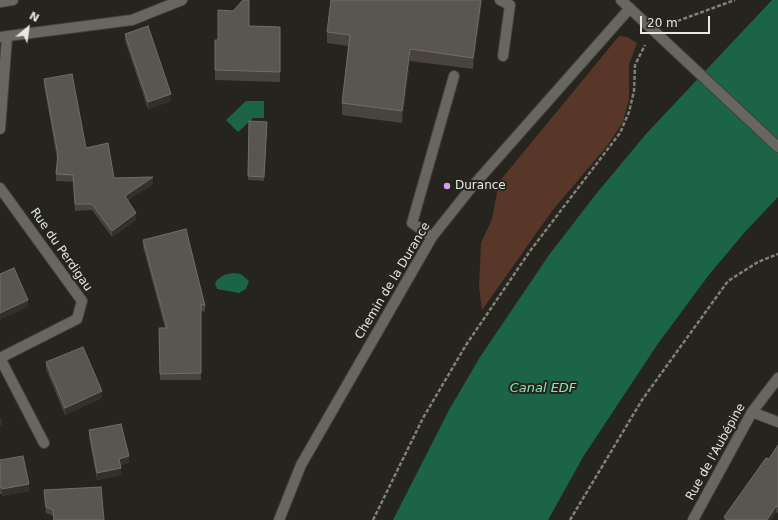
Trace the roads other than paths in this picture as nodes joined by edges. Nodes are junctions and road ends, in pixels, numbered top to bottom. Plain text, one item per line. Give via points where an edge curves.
1 (13, 0) edge
2 (182, 0) edge
3 (500, 0) edge
4 (621, 0) edge
5 (0, 2) edge
6 (630, 8) junction
7 (4, 37) edge
8 (502, 56) dead end
9 (454, 76) dead end
10 (0, 129) edge
11 (778, 147) edge
12 (0, 188) edge
13 (432, 237) junction
14 (0, 358) edge
15 (778, 378) edge
16 (752, 412) junction
17 (778, 422) edge
18 (44, 443) dead end
19 (279, 520) edge
20 (693, 520) edge

1 - 5 street
2 - 7 street via 132,20
3 - 8 street via 510,5
4 - 6 street
6 - 11 street
6 - 13 street, Chemin de la Durance via 476,183
7 - 10 street
9 - 13 street via 412,223
12 - 14 street, Rue du Perdigau via 82,301 77,319
13 - 19 street, Chemin de la Durance via 301,465
14 - 18 street
15 - 16 street, Rue de l'Aubépine
16 - 17 street
16 - 20 street, Rue de l'Aubépine

